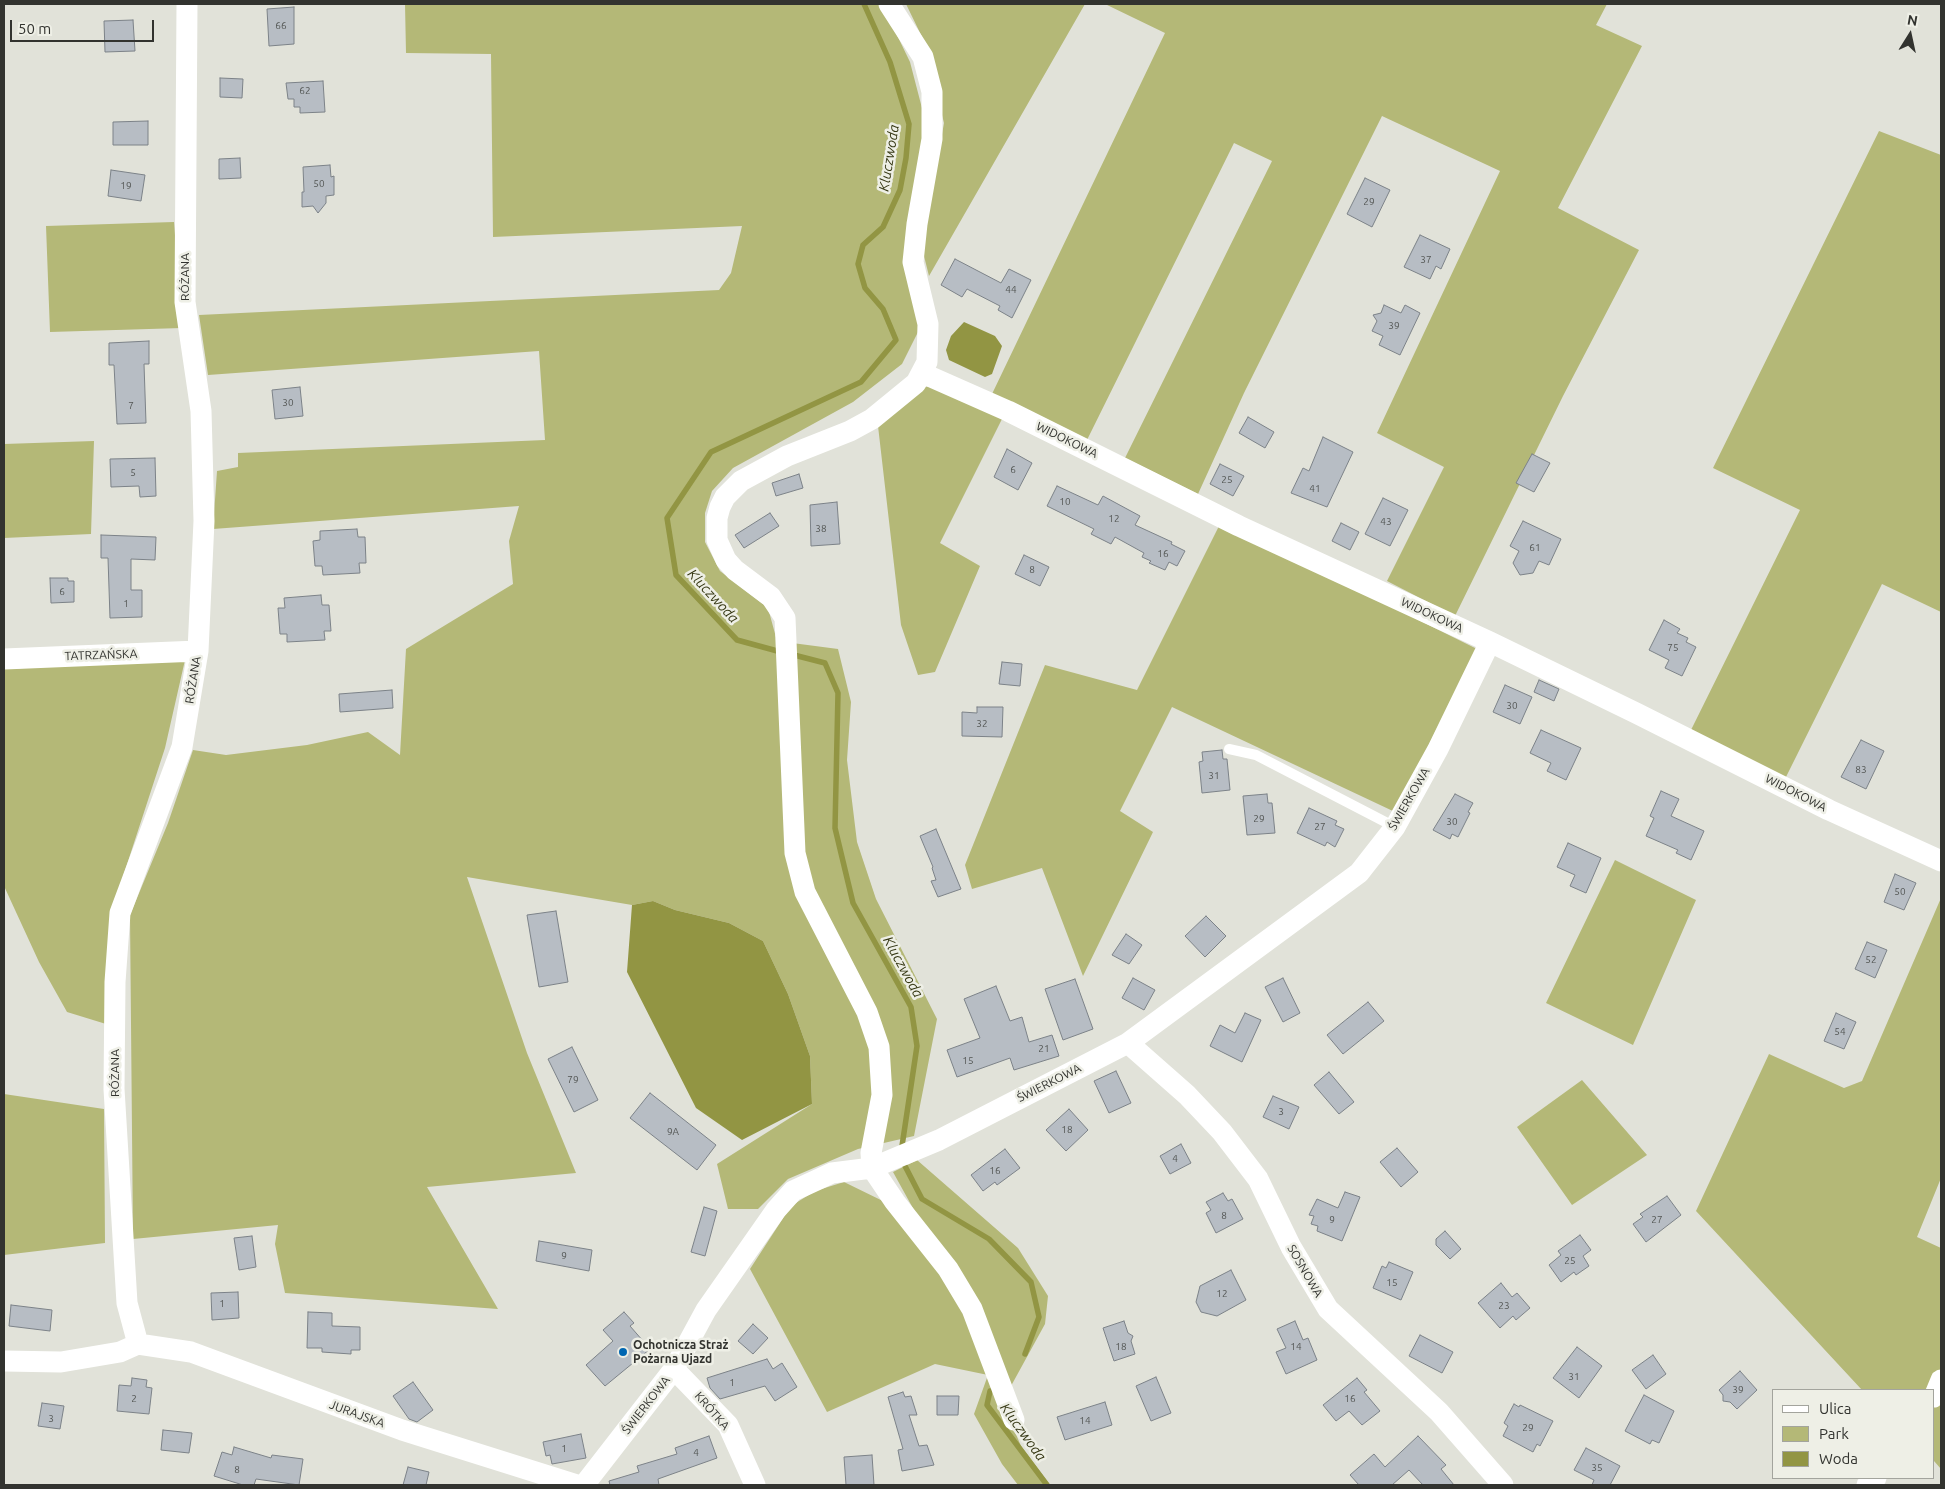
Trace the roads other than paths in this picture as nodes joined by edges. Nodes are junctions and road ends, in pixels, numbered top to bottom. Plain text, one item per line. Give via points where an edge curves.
1 (187, 4) edge
2 (889, 4) edge
3 (922, 373) junction
4 (1490, 642) junction
5 (198, 651) junction
6 (4, 659) edge
7 (1229, 749) dead end
8 (1395, 827) junction
9 (1941, 861) edge
10 (1128, 1042) junction
11 (872, 1168) junction
12 (138, 1344) junction
13 (4, 1361) edge
14 (674, 1369) junction
15 (1941, 1380) edge
16 (1935, 1395) edge
17 (1014, 1420) dead end
18 (577, 1485) edge
19 (584, 1485) edge
20 (754, 1485) edge
21 (1503, 1485) edge

1 - 5 street, RÓŻANA via 185,302 201,411 204,521
2 - 3 street via 923,57 932,92 932,139 913,262 928,324 929,349
3 - 4 street, WIDOKOWA via 1008,411 1239,526
3 - 11 street via 906,392 872,419 741,481 725,497 717,518 716,540 726,560 771,597 785,618 793,832 799,873 805,892 868,1012 878,1047 882,1095 871,1153
4 - 8 street, ŚWIERKOWA via 1438,749
4 - 9 street, WIDOKOWA via 1829,810
5 - 6 street, TATRZAŃSKA
5 - 12 street, RÓŻANA via 182,747 120,913 115,982 114,1089 127,1302
7 - 8 lane via 1256,755
8 - 10 street, ŚWIERKOWA via 1359,873
10 - 11 street, ŚWIERKOWA via 968,1126
10 - 21 street, SOSNOWA via 1187,1095 1222,1132 1258,1179 1291,1247 1328,1309 1438,1412
11 - 14 street, ŚWIERKOWA via 832,1173 793,1191 776,1210 706,1310
11 - 17 street via 948,1269 972,1309
12 - 13 street via 120,1352 61,1362
12 - 18 street, JURAJSKA via 191,1352 402,1430
14 - 19 street, ŚWIERKOWA
14 - 20 street, KRÓTKA via 728,1425
15 - 16 street

